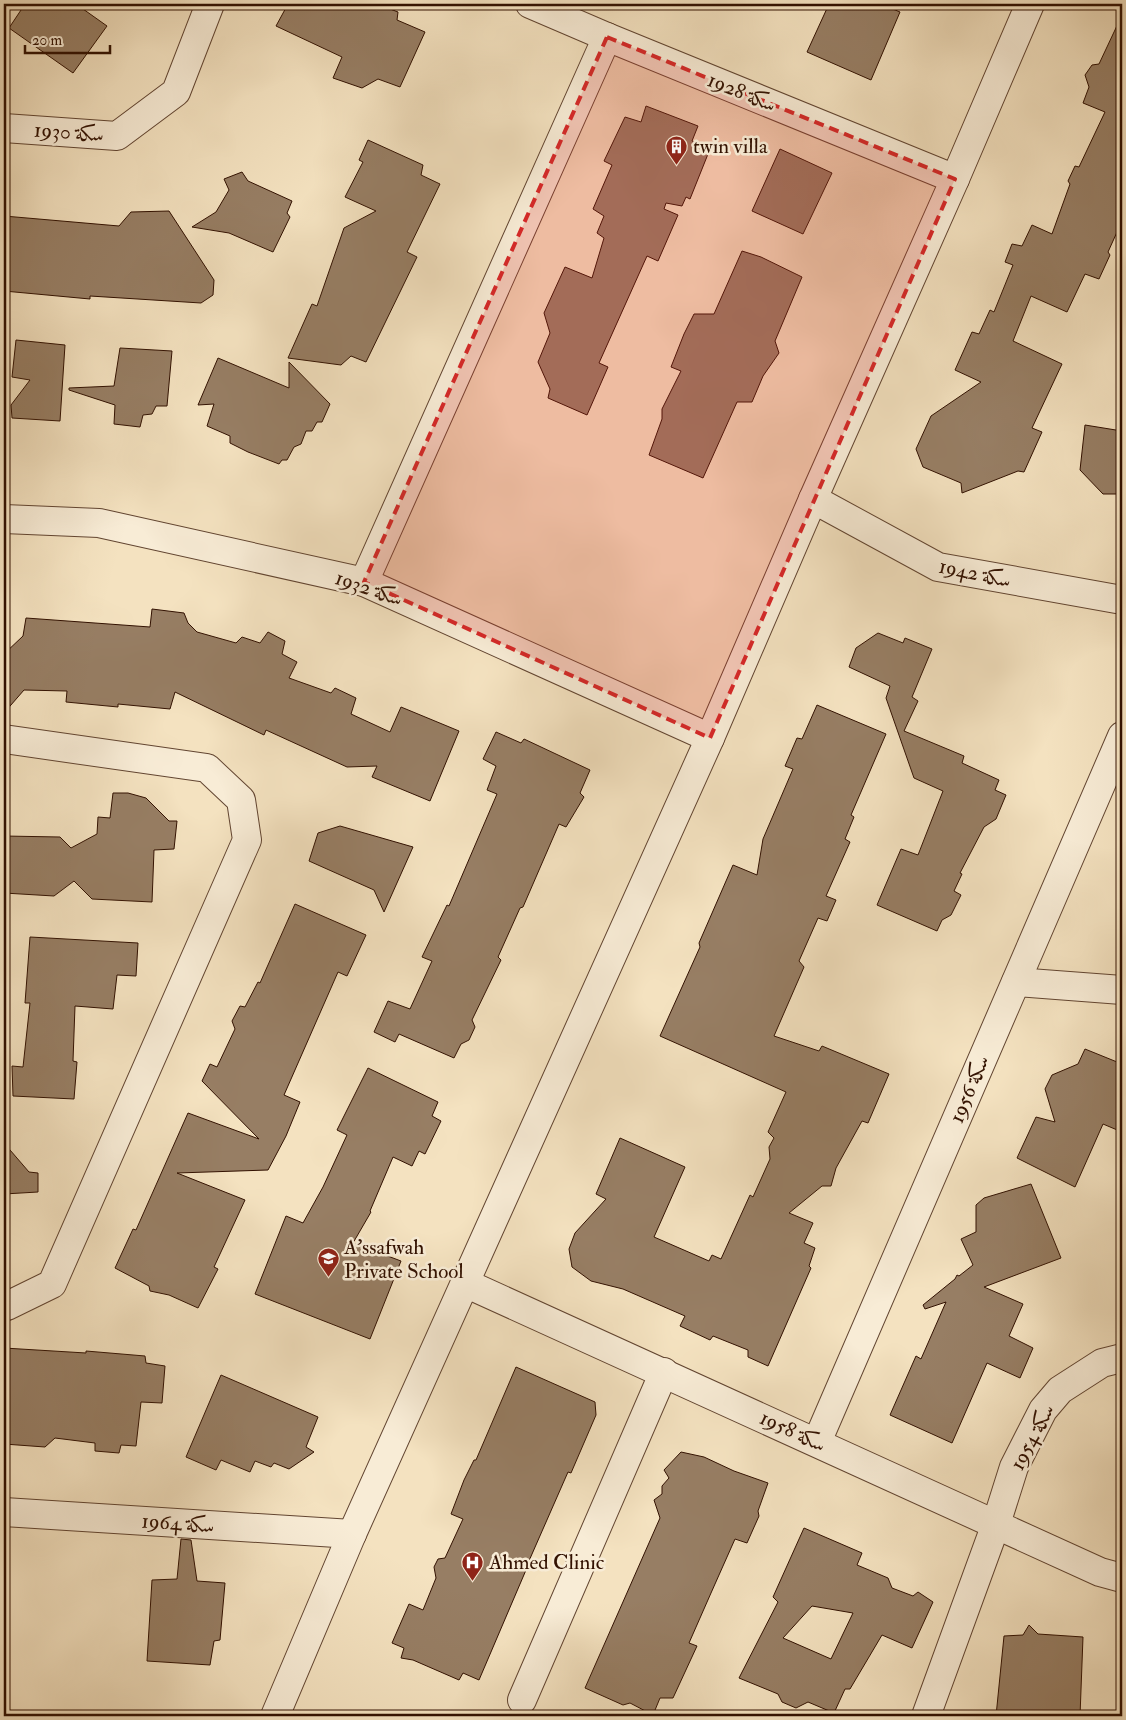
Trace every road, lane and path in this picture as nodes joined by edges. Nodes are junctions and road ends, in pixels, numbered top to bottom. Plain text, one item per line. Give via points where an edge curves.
1 (210, 4) edge
2 (530, 4) edge
3 (1030, 4) edge
4 (607, 37) junction
5 (4, 128) edge
6 (955, 179) junction
7 (813, 499) junction
8 (4, 519) edge
9 (364, 582) junction
10 (1122, 600) edge
11 (1122, 736) edge
12 (710, 738) junction
13 (4, 739) edge
14 (1016, 982) junction
15 (1122, 990) edge
16 (465, 1283) junction
17 (4, 1306) edge
18 (1122, 1358) edge
19 (664, 1372) junction
20 (817, 1442) junction
21 (4, 1512) edge
22 (996, 1524) junction
23 (352, 1534) junction
24 (1122, 1578) edge
25 (522, 1700) dead end
26 (275, 1716) edge
27 (926, 1716) edge

1 - 5 street, سكة 1930 via 176,92 117,136
2 - 4 street, سكة 1928
3 - 6 street
4 - 6 street, سكة 1928
4 - 9 street
6 - 7 street
7 - 10 street, سكة 1942 via 938,567
7 - 12 street
8 - 9 street, سكة 1932 via 99,523
9 - 12 street, سكة 1932
11 - 14 street, سكة 1956
12 - 16 street
13 - 17 street via 207,768 241,800 246,840 52,1284
14 - 15 street
14 - 20 street, سكة 1956
16 - 19 street, سكة 1958
16 - 23 street
18 - 22 street, سكة 1954 via 1102,1363 1060,1390 1043,1410 1014,1467
19 - 20 street, سكة 1958
19 - 25 street
20 - 22 street, سكة 1958
21 - 23 street, سكة 1964
22 - 24 street, سكة 1958 via 1100,1572
22 - 27 street, سكة 1954
23 - 26 street

